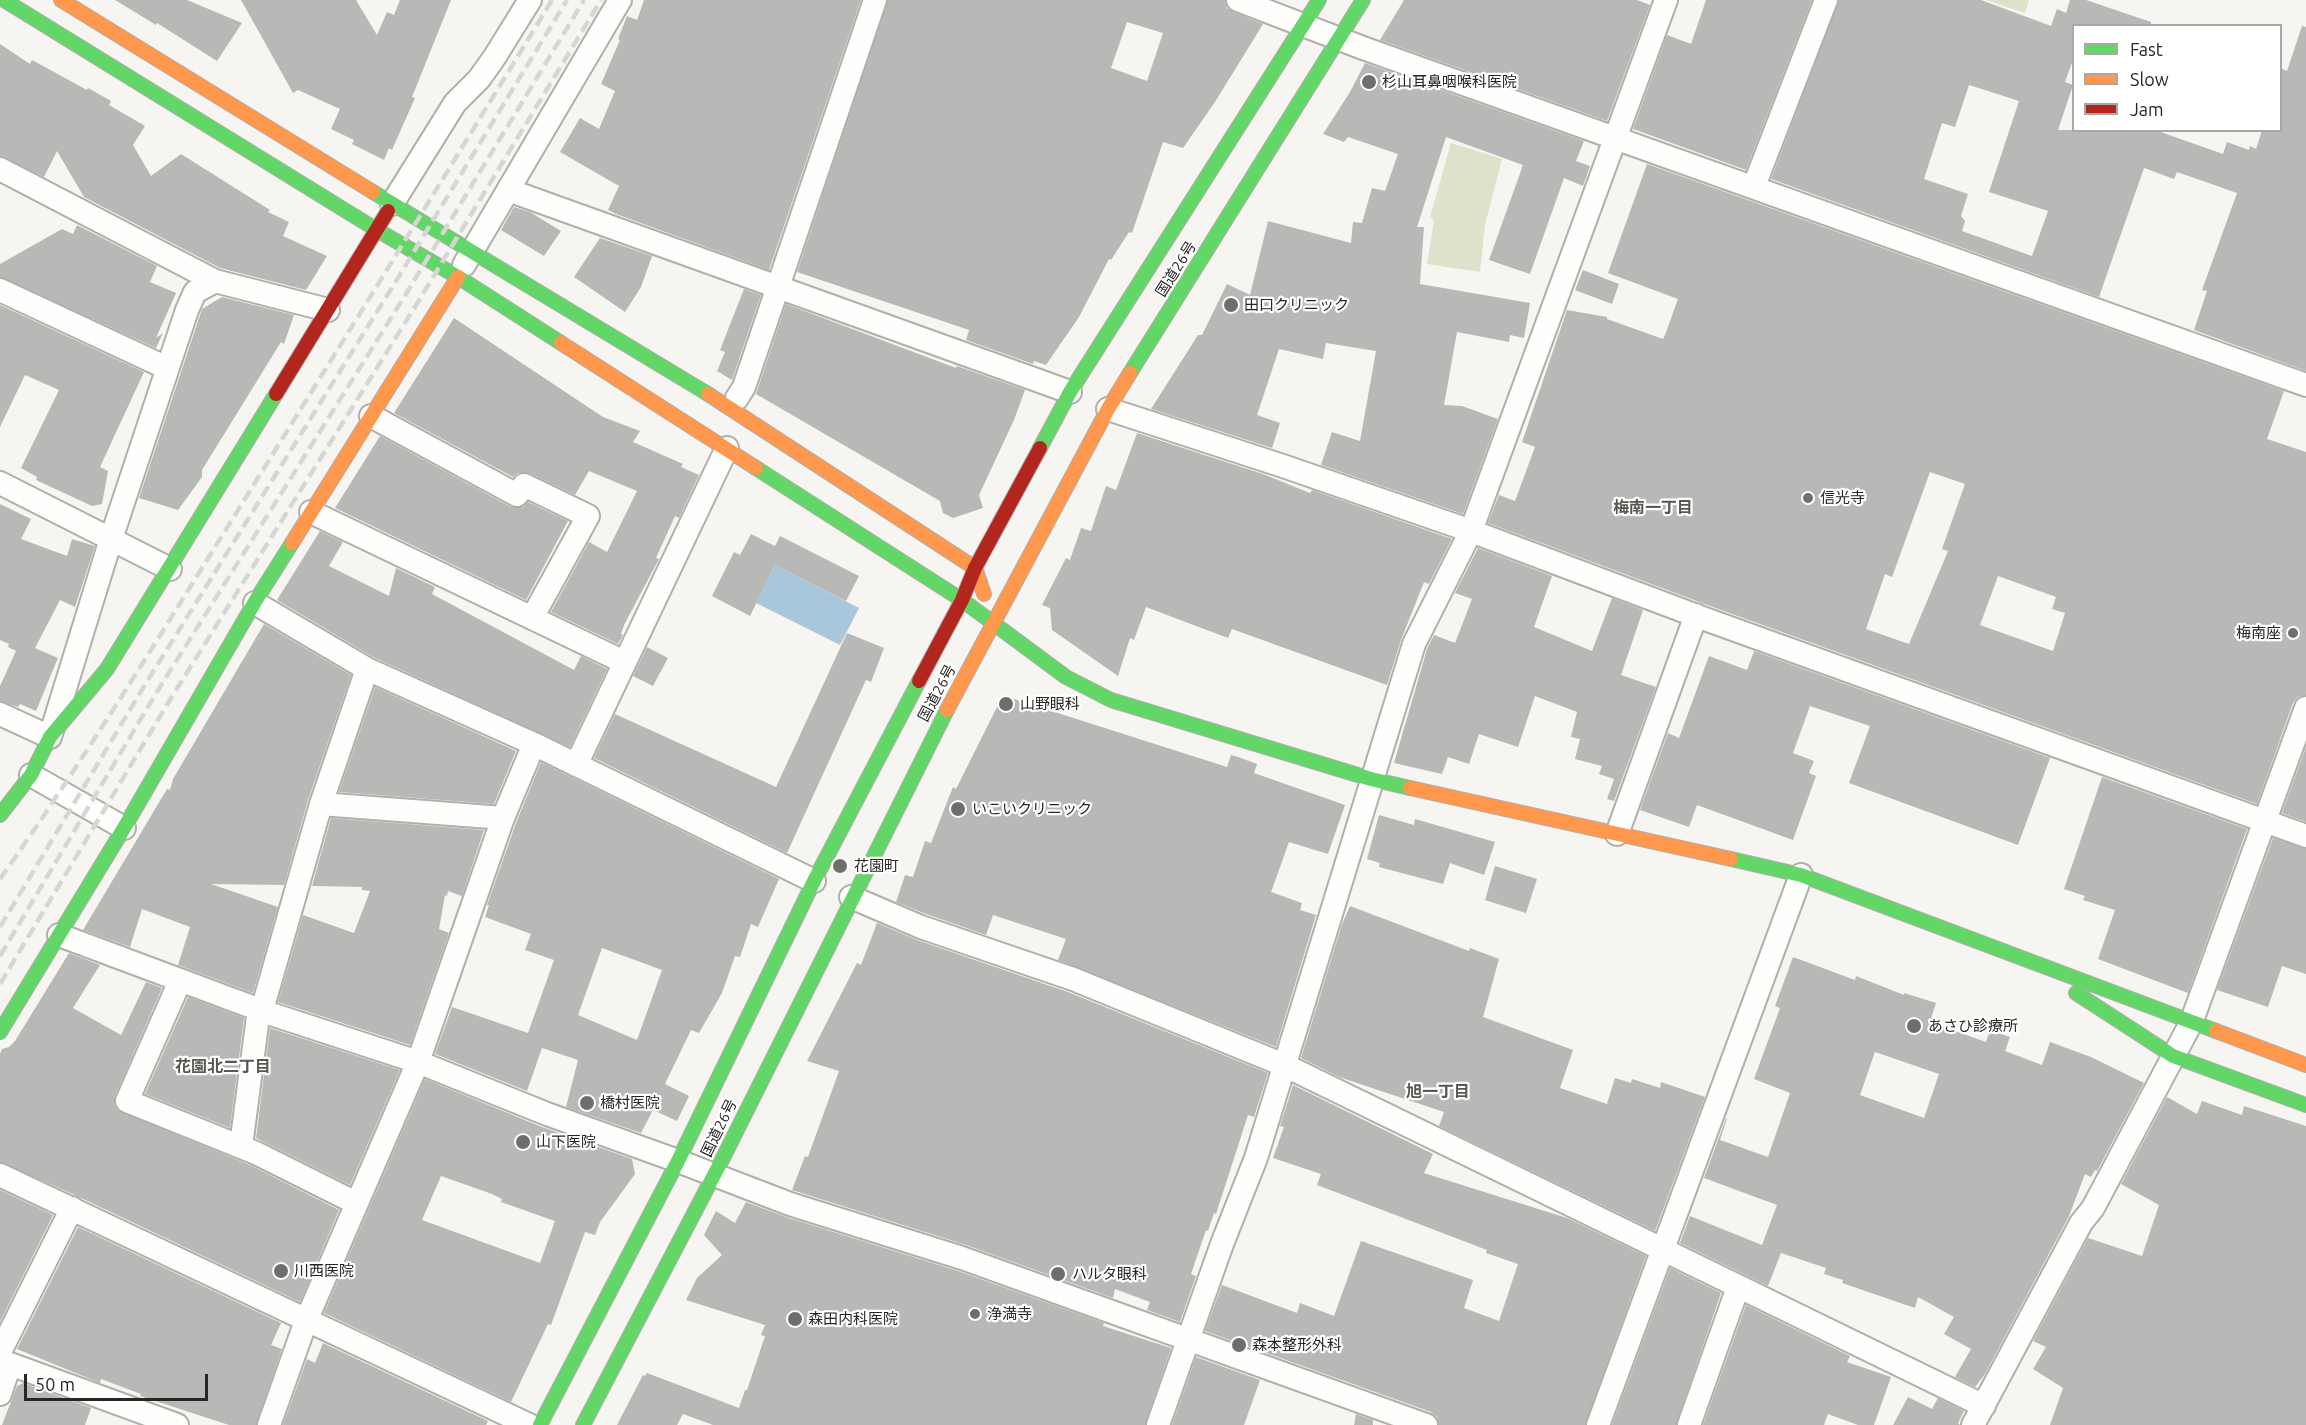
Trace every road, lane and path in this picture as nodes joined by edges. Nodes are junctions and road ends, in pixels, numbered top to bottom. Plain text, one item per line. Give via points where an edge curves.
1 (4, 0) edge
2 (61, 0) edge
3 (530, 0) edge
4 (620, 0) edge
5 (874, 0) edge
6 (1238, 0) edge
7 (1319, 0) edge
8 (1363, 0) edge
9 (1666, 0) edge
10 (1826, 0) edge
11 (1302, 26) junction
12 (1339, 39) junction
13 (1615, 137) junction
14 (0, 169) edge
15 (1754, 186) junction
16 (508, 190) junction
17 (392, 204) junction
18 (377, 230) junction
19 (473, 251) junction
20 (458, 276) junction
21 (215, 281) junction
22 (777, 287) junction
23 (0, 290) edge
24 (328, 310) junction
25 (167, 368) junction
26 (2306, 385) edge
27 (1070, 392) junction
28 (738, 398) dead end
29 (1108, 409) junction
30 (371, 416) junction
31 (727, 448) junction
32 (0, 483) edge
33 (311, 512) junction
34 (1471, 531) junction
35 (111, 539) junction
36 (975, 568) junction
37 (170, 569) junction
38 (962, 600) junction
39 (255, 603) junction
40 (1696, 615) junction
41 (532, 618) junction
42 (994, 623) junction
43 (624, 662) junction
44 (368, 669) junction
45 (2306, 708) edge
46 (0, 714) edge
47 (50, 738) junction
48 (534, 744) junction
49 (576, 765) junction
50 (31, 775) junction
51 (1371, 779) junction
52 (321, 804) junction
53 (0, 815) edge
54 (503, 818) junction
55 (2265, 821) junction
56 (124, 828) junction
57 (1617, 834) junction
58 (2306, 836) edge
59 (1801, 875) junction
60 (814, 881) junction
61 (851, 897) junction
62 (59, 935) junction
63 (2027, 960) junction
64 (180, 981) junction
65 (261, 1010) junction
66 (2191, 1023) junction
67 (0, 1032) edge
68 (2173, 1056) junction
69 (418, 1062) junction
70 (1284, 1065) junction
71 (2306, 1065) edge
72 (2306, 1105) edge
73 (241, 1146) junction
74 (678, 1161) junction
75 (714, 1174) junction
76 (0, 1175) edge
77 (356, 1203) junction
78 (72, 1208) junction
79 (1661, 1250) junction
80 (1738, 1287) junction
81 (306, 1321) junction
82 (1188, 1340) junction
83 (3, 1360) edge
84 (0, 1394) edge
85 (1979, 1415) edge
86 (177, 1425) edge
87 (269, 1425) edge
88 (529, 1425) edge
89 (540, 1425) edge
90 (583, 1425) edge
91 (1158, 1425) edge
92 (1426, 1425) edge
93 (1598, 1425) edge
94 (1689, 1425) edge

1 - 18 main road
2 - 17 main road
3 - 17 street via 479,80 455,103
4 - 16 street
5 - 22 street
6 - 11 street
7 - 11 main road, 国道26号
8 - 12 main road, 国道26号
9 - 13 street
10 - 15 street
11 - 12 street
11 - 27 main road, 国道26号
12 - 13 street
12 - 29 main road, 国道26号
13 - 15 street
13 - 34 street
14 - 21 street
15 - 26 street
16 - 19 street
16 - 22 street
17 - 18 main road
17 - 19 main road
18 - 20 main road
18 - 24 main road
19 - 20 street
19 - 36 main road via 714,397
20 - 30 main road
20 - 31 main road
21 - 24 street
21 - 25 street via 195,292
22 - 27 street
22 - 28 street
23 - 25 street
24 - 37 main road
25 - 35 street
27 - 36 main road, 国道26号
29 - 34 street
29 - 42 main road, 国道26号
30 - 33 main road
30 - 41 street via 518,495 524,485 588,516
31 - 38 main road
31 - 43 street
32 - 35 street
33 - 39 main road
33 - 41 street
34 - 40 street
34 - 51 street via 1414,644
35 - 37 street
35 - 47 street
36 - 38 main road, 国道26号
36 - 42 main road
37 - 47 main road via 107,669
38 - 42 main road
38 - 60 main road, 国道26号
39 - 44 street
39 - 56 main road
40 - 55 street
40 - 57 street
41 - 43 street
42 - 51 main road via 1058,671 1111,700
42 - 61 main road, 国道26号
43 - 49 street
44 - 48 street
44 - 52 street
45 - 55 street
46 - 47 street
47 - 50 main road
48 - 49 street
48 - 54 street
49 - 60 street
50 - 53 main road
50 - 56 street
51 - 57 main road
51 - 70 street
52 - 54 street
52 - 65 street
54 - 69 street
55 - 58 street
55 - 66 street
56 - 62 main road
57 - 59 main road
59 - 63 main road
59 - 79 street
60 - 74 main road, 国道26号
61 - 70 street
61 - 75 main road, 国道26号
62 - 64 street
62 - 67 main road
63 - 66 main road
63 - 68 main road
64 - 65 street
64 - 73 street via 127,1101
65 - 69 street
65 - 73 street
66 - 68 street
66 - 71 main road
68 - 72 main road
68 - 85 street
69 - 74 street
69 - 77 street
70 - 79 street
70 - 82 street via 1256,1158
73 - 77 street
74 - 75 street
74 - 89 main road, 国道26号
75 - 82 street via 799,1207 962,1258
75 - 90 main road, 国道26号
76 - 78 street
77 - 81 street
78 - 81 street
78 - 83 street
79 - 80 street
79 - 93 street
80 - 85 street
80 - 94 street
81 - 87 street
81 - 88 street
82 - 91 street
82 - 92 street
83 - 84 street
83 - 86 street

